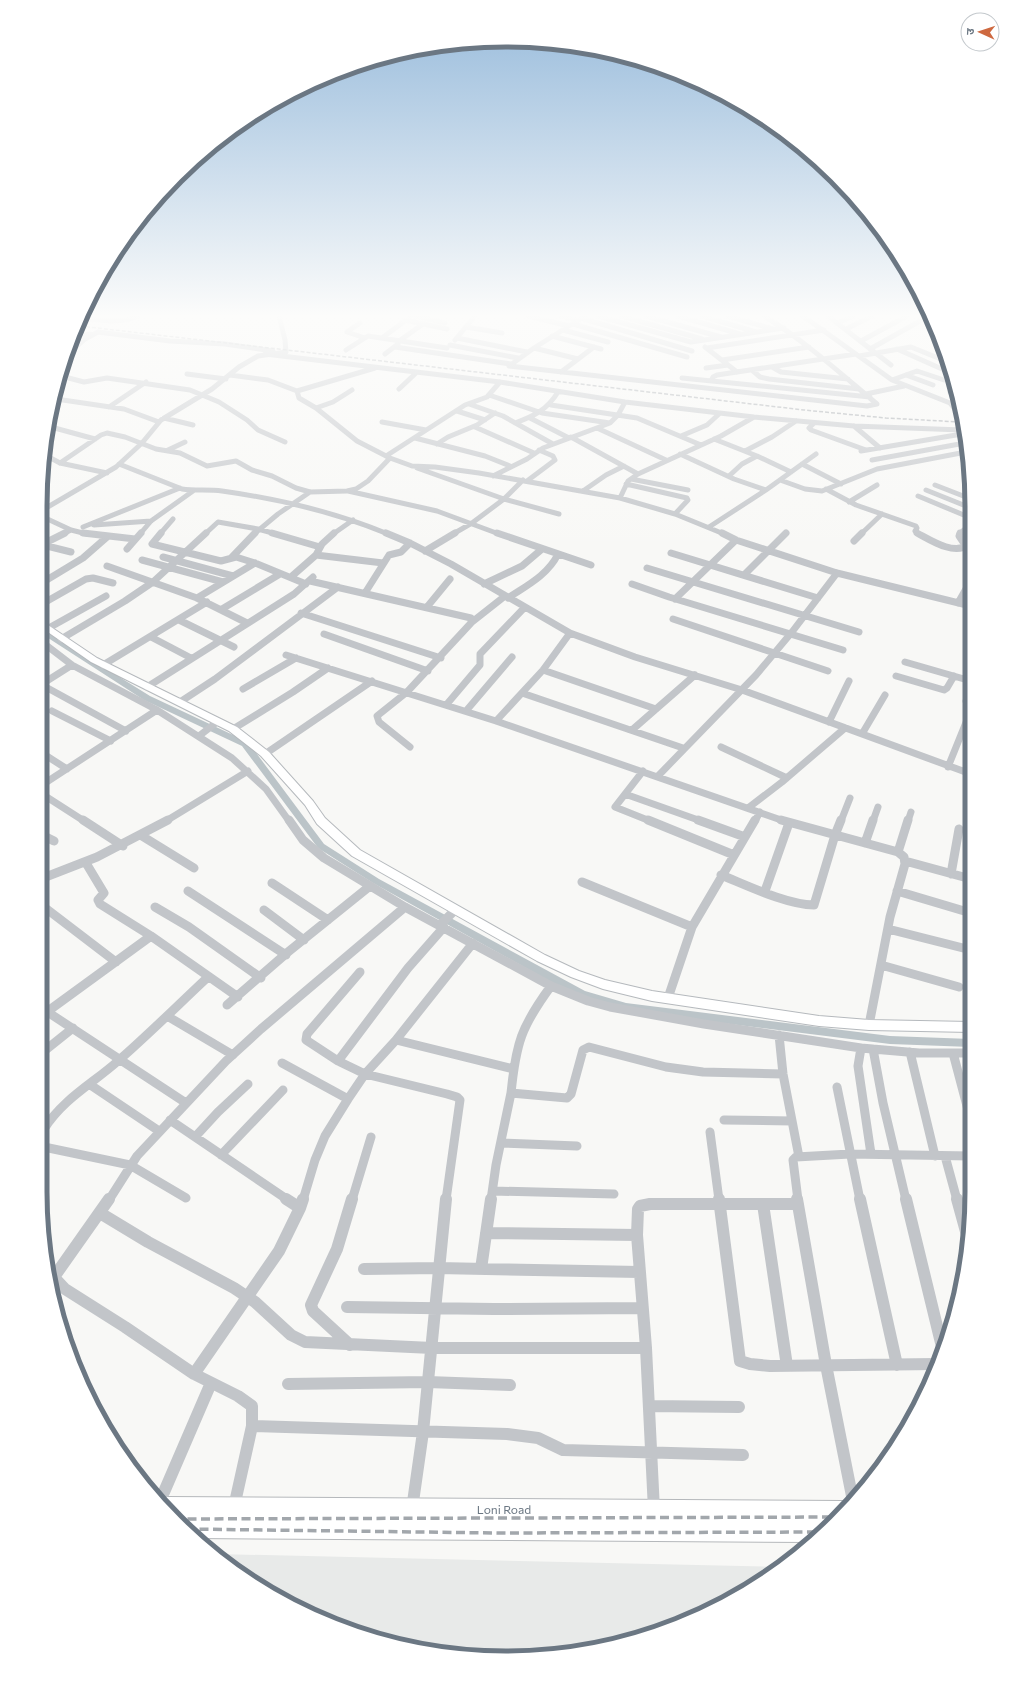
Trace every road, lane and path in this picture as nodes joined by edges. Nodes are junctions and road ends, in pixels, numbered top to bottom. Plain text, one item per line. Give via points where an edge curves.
1 (126, 395) edge
2 (203, 395) joint
3 (298, 395) edge
4 (344, 395) edge
5 (489, 395) joint
6 (556, 395) edge
7 (579, 395) edge
8 (770, 395) edge
9 (868, 395) edge
10 (929, 395) edge
11 (60, 400) edge
12 (624, 402) junction
13 (950, 403) joint
14 (469, 404) junction
15 (551, 405) junction
16 (109, 407) junction
17 (316, 408) junction
18 (954, 408) edge
19 (457, 411) junction
20 (496, 413) junction
21 (542, 413) junction
22 (719, 414) junction
23 (618, 415) junction
24 (754, 417) junction
25 (164, 418) junction
26 (530, 418) junction
27 (485, 420) junction
28 (796, 421) junction
29 (159, 422) junction
30 (382, 422) dead end
31 (515, 423) junction
32 (610, 423) junction
33 (814, 423) junction
34 (194, 425) dead end
35 (854, 426) junction
36 (475, 427) junction
37 (54, 428) edge
38 (597, 428) junction
39 (426, 430) junction
40 (958, 430) edge
41 (959, 434) edge
42 (681, 436) junction
43 (415, 438) junction
44 (570, 438) junction
45 (95, 439) junction
46 (714, 439) junction
47 (185, 442) dead end
48 (285, 442) dead end
49 (142, 443) junction
50 (437, 444) junction
51 (553, 444) junction
52 (961, 444) edge
53 (700, 445) junction
54 (880, 448) junction
55 (866, 450) junction
56 (167, 451) junction
57 (745, 451) junction
58 (537, 452) junction
59 (962, 452) edge
60 (680, 454) junction
61 (816, 454) dead end
62 (756, 456) junction
63 (388, 457) junction
64 (50, 458) edge
65 (666, 460) junction
66 (872, 460) junction
67 (60, 463) junction
68 (119, 464) junction
69 (802, 464) junction
70 (412, 466) junction
71 (510, 466) junction
72 (624, 466) junction
73 (882, 468) junction
74 (791, 472) junction
75 (107, 473) junction
76 (638, 474) junction
77 (494, 476) junction
78 (729, 476) junction
79 (631, 479) junction
80 (780, 480) junction
81 (525, 481) junction
82 (626, 484) junction
83 (841, 484) junction
84 (935, 484) dead end
85 (877, 485) dead end
86 (180, 488) junction
87 (826, 489) junction
88 (688, 490) dead end
89 (766, 490) junction
90 (926, 490) dead end
91 (193, 491) junction
92 (347, 491) junction
93 (583, 491) junction
94 (310, 492) junction
95 (918, 496) dead end
96 (965, 496) edge
97 (620, 498) junction
98 (504, 499) junction
99 (849, 502) junction
100 (291, 504) junction
101 (965, 506) edge
102 (47, 508) edge
103 (559, 514) dead end
104 (675, 514) junction
105 (882, 514) junction
106 (965, 516) edge
107 (47, 519) edge
108 (173, 519) dead end
109 (353, 520) junction
110 (151, 522) junction
111 (472, 523) junction
112 (82, 527) junction
113 (709, 527) junction
114 (68, 529) junction
115 (258, 529) junction
116 (965, 530) edge
117 (786, 533) dead end
118 (107, 537) junction
119 (135, 539) junction
120 (736, 540) junction
121 (854, 541) dead end
122 (47, 542) edge
123 (965, 542) edge
124 (410, 543) junction
125 (47, 546) edge
126 (320, 547) junction
127 (965, 548) edge
128 (127, 549) dead end
129 (542, 549) junction
130 (425, 551) junction
131 (768, 551) junction
132 (71, 552) dead end
133 (185, 553) junction
134 (671, 553) dead end
135 (558, 554) junction
136 (316, 555) junction
137 (163, 557) dead end
138 (232, 557) junction
139 (142, 560) dead end
140 (176, 560) junction
141 (255, 563) junction
142 (383, 563) junction
143 (590, 565) dead end
144 (711, 565) junction
145 (108, 566) dead end
146 (169, 567) junction
147 (646, 568) dead end
148 (837, 573) junction
149 (280, 574) junction
150 (744, 575) junction
151 (233, 576) junction
152 (290, 577) junction
153 (450, 579) dead end
154 (47, 580) edge
155 (310, 581) junction
156 (153, 582) junction
157 (223, 582) junction
158 (693, 582) junction
159 (113, 583) dead end
160 (484, 584) junction
161 (632, 584) dead end
162 (338, 587) junction
163 (965, 591) edge
164 (365, 593) junction
165 (106, 596) dead end
166 (507, 597) junction
167 (198, 598) junction
168 (818, 598) junction
169 (676, 599) junction
170 (47, 601) edge
171 (207, 602) junction
172 (958, 603) junction
173 (965, 605) edge
174 (427, 607) junction
175 (525, 607) junction
176 (222, 610) junction
177 (301, 614) junction
178 (804, 615) junction
179 (673, 619) dead end
180 (179, 620) junction
181 (472, 622) junction
182 (247, 623) junction
183 (47, 626) edge
184 (47, 629) edge
185 (859, 632) dead end
186 (570, 633) junction
187 (792, 633) junction
188 (324, 634) dead end
189 (151, 636) junction
190 (61, 639) junction
191 (220, 640) junction
192 (47, 646) edge
193 (234, 647) dead end
194 (843, 650) dead end
195 (774, 654) junction
196 (286, 655) dead end
197 (512, 657) dead end
198 (191, 658) junction
199 (296, 658) junction
200 (441, 658) junction
201 (904, 662) dead end
202 (103, 665) junction
203 (72, 666) junction
204 (328, 668) junction
205 (543, 670) junction
206 (428, 671) junction
207 (828, 671) dead end
208 (694, 675) junction
209 (896, 676) dead end
210 (954, 676) junction
211 (965, 679) edge
212 (372, 681) junction
213 (849, 681) dead end
214 (47, 682) edge
215 (147, 687) junction
216 (47, 688) edge
217 (243, 689) dead end
218 (742, 690) junction
219 (407, 692) junction
220 (522, 693) junction
221 (885, 695) dead end
222 (180, 702) junction
223 (447, 704) junction
224 (656, 709) junction
225 (157, 710) junction
226 (52, 711) dead end
227 (466, 711) junction
228 (496, 720) junction
229 (829, 722) junction
230 (214, 724) junction
231 (965, 725) edge
232 (845, 728) junction
233 (233, 730) junction
234 (632, 730) junction
235 (126, 731) junction
236 (202, 734) junction
237 (862, 734) junction
238 (111, 741) junction
239 (410, 747) dead end
240 (721, 747) dead end
241 (683, 748) junction
242 (265, 754) junction
243 (47, 756) edge
244 (948, 767) junction
245 (67, 769) junction
246 (248, 771) junction
247 (643, 771) junction
248 (965, 772) edge
249 (658, 776) junction
250 (787, 778) junction
251 (47, 782) edge
252 (625, 794) junction
253 (47, 797) edge
254 (850, 798) dead end
255 (878, 807) dead end
256 (748, 808) junction
257 (760, 812) junction
258 (912, 812) dead end
259 (790, 823) junction
260 (959, 829) dead end
261 (835, 835) junction
262 (142, 836) junction
263 (745, 837) junction
264 (47, 838) edge
265 (54, 841) dead end
266 (865, 843) junction
267 (123, 846) junction
268 (898, 852) junction
269 (734, 855) junction
270 (906, 861) junction
271 (86, 863) junction
272 (194, 868) dead end
273 (951, 874) junction
274 (721, 875) junction
275 (47, 877) edge
276 (965, 878) edge
277 (582, 882) dead end
278 (272, 883) dead end
279 (370, 886) junction
280 (188, 891) dead end
281 (765, 891) junction
282 (897, 891) junction
283 (154, 907) dead end
284 (405, 907) junction
285 (47, 908) edge
286 (264, 910) dead end
287 (965, 911) edge
288 (328, 920) junction
289 (446, 920) junction
290 (692, 927) junction
291 (888, 929) junction
292 (151, 936) junction
293 (304, 940) junction
294 (473, 943) junction
295 (965, 948) edge
296 (286, 954) junction
297 (116, 962) junction
298 (881, 965) junction
299 (360, 972) dead end
300 (208, 977) junction
301 (261, 978) junction
302 (551, 986) junction
303 (959, 987) dead end
304 (238, 997) junction
305 (668, 998) junction
306 (227, 1006) dead end
307 (47, 1010) edge
308 (47, 1014) edge
309 (167, 1016) junction
310 (869, 1025) junction
311 (965, 1027) edge
312 (73, 1028) junction
313 (779, 1035) junction
314 (396, 1040) junction
315 (861, 1048) junction
316 (47, 1049) edge
317 (873, 1049) junction
318 (910, 1052) junction
319 (953, 1053) junction
320 (965, 1053) edge
321 (232, 1055) junction
322 (119, 1059) junction
323 (338, 1061) junction
324 (282, 1063) dead end
325 (514, 1069) junction
326 (365, 1074) junction
327 (783, 1074) junction
328 (89, 1084) junction
329 (248, 1084) dead end
330 (837, 1087) dead end
331 (283, 1090) dead end
332 (512, 1093) junction
333 (965, 1098) edge
334 (348, 1099) junction
335 (186, 1103) junction
336 (170, 1120) junction
337 (724, 1120) dead end
338 (792, 1121) junction
339 (47, 1124) edge
340 (159, 1131) junction
341 (710, 1132) dead end
342 (195, 1137) junction
343 (370, 1137) dead end
344 (501, 1143) junction
345 (577, 1146) dead end
346 (47, 1148) edge
347 (850, 1154) junction
348 (871, 1154) junction
349 (895, 1154) junction
350 (221, 1155) junction
351 (940, 1156) junction
352 (965, 1156) edge
353 (800, 1157) junction
354 (130, 1165) junction
355 (493, 1191) junction
356 (614, 1194) dead end
357 (186, 1198) dead end
358 (720, 1204) junction
359 (763, 1204) junction
360 (798, 1204) junction
361 (300, 1208) junction
362 (100, 1213) junction
363 (964, 1226) edge
364 (486, 1233) junction
365 (637, 1235) junction
366 (438, 1268) junction
367 (364, 1269) dead end
368 (481, 1269) junction
369 (54, 1270) edge
370 (639, 1272) junction
371 (55, 1278) edge
372 (248, 1296) junction
373 (347, 1307) dead end
374 (435, 1307) junction
375 (642, 1308) junction
376 (941, 1341) edge
377 (350, 1345) junction
378 (432, 1348) junction
379 (646, 1348) junction
380 (932, 1364) edge
381 (826, 1365) junction
382 (897, 1365) junction
383 (787, 1366) junction
384 (194, 1374) junction
385 (428, 1382) junction
386 (211, 1383) junction
387 (288, 1384) dead end
388 (510, 1385) dead end
389 (649, 1406) junction
390 (739, 1407) dead end
391 (252, 1426) junction
392 (423, 1432) junction
393 (651, 1452) junction
394 (744, 1455) dead end
395 (851, 1495) edge
396 (165, 1500) edge
397 (167, 1501) edge
398 (233, 1509) junction
399 (412, 1510) junction
400 (654, 1512) junction
401 (835, 1513) edge
402 (191, 1526) edge
403 (817, 1530) edge

1 - 16 street
2 - 25 street
2 - 48 street via 237,413 258,430
3 - 17 street
4 - 17 street
5 - 14 street
5 - 21 street
6 - 15 street
7 - 12 street
8 - 9 street via 867,406 877,404
10 - 13 street
11 - 16 street
12 - 22 street
12 - 23 street
13 - 18 street
14 - 19 street
14 - 20 street
15 - 21 street
15 - 23 street
16 - 29 street via 124,409
17 - 63 street via 357,442
19 - 27 street
19 - 39 street
20 - 27 street
20 - 31 street
21 - 26 street
21 - 32 street
22 - 24 street
22 - 42 street via 707,425
23 - 32 street
23 - 42 street via 640,419
24 - 28 street
24 - 46 street
25 - 29 street
25 - 34 street
26 - 31 street
26 - 44 street
27 - 36 street
28 - 33 street
28 - 57 street
29 - 49 street
30 - 39 street
31 - 51 street
32 - 38 street
33 - 35 street
33 - 55 street via 809,428 812,430
35 - 40 street
35 - 54 street
36 - 50 street
36 - 58 street
37 - 45 street
38 - 44 street
38 - 65 street
39 - 43 street
41 - 54 street
42 - 53 street
43 - 50 street
43 - 63 street
44 - 51 street
44 - 72 street
45 - 49 street via 107,434
45 - 67 street
46 - 53 street
46 - 57 street
47 - 56 street
49 - 56 street
49 - 68 street
50 - 71 street via 485,456
51 - 58 street
52 - 66 street
53 - 60 street
54 - 55 street
55 - 66 street via 861,451
56 - 94 street via 183,454 207,466 236,461 252,470
57 - 62 street
58 - 71 street
58 - 81 street via 553,456 555,460
59 - 73 street
60 - 65 street
60 - 78 street
61 - 69 street
62 - 74 street
62 - 78 street
63 - 70 street
63 - 92 street via 363,485
64 - 67 street
65 - 76 street
66 - 73 street
67 - 75 street
68 - 75 street
68 - 86 street
69 - 74 street
69 - 83 street
70 - 77 street
70 - 98 street
71 - 77 street
72 - 76 street
72 - 93 street
73 - 83 street
74 - 80 street
75 - 102 street
76 - 79 street
77 - 81 street
78 - 89 street
79 - 82 street
79 - 88 street
80 - 87 street via 805,489
80 - 89 street
81 - 93 street
81 - 98 street
82 - 97 street
82 - 104 street via 687,498
83 - 87 street
84 - 96 street
85 - 99 street
86 - 91 street
86 - 112 street
87 - 99 street
89 - 113 street
90 - 101 street
91 - 100 street via 220,491
91 - 110 street
92 - 94 street
92 - 111 street via 437,511
93 - 97 street
94 - 100 street
95 - 106 street
97 - 104 street
98 - 103 street
98 - 111 street
99 - 105 street
100 - 109 street
100 - 115 street
104 - 113 street
105 - 121 street
105 - 127 street via 916,526 917,533 945,545 960,550
107 - 114 street
108 - 133 street via 152,544
109 - 124 street
109 - 126 street via 327,538
110 - 112 street
110 - 119 street
111 - 129 street
111 - 130 street
112 - 114 street
113 - 120 street
114 - 118 street
114 - 122 street
115 - 126 street
115 - 133 street via 218,522
115 - 138 street
116 - 123 street via 958,537
117 - 131 street
118 - 119 street
118 - 154 street via 83,558
119 - 128 street
120 - 131 street
120 - 144 street
124 - 130 street
124 - 142 street via 401,552 389,555
125 - 132 street
126 - 136 street
129 - 135 street
129 - 160 street via 522,566
130 - 160 street
131 - 148 street
131 - 150 street
133 - 138 street via 221,561
133 - 140 street
134 - 144 street
135 - 143 street
135 - 166 street via 555,562 538,577
136 - 142 street
136 - 152 street
137 - 140 street
138 - 141 street
139 - 146 street
140 - 146 street
140 - 151 street
141 - 149 street
141 - 151 street
142 - 164 street
144 - 150 street
144 - 158 street
145 - 156 street
146 - 156 street
146 - 157 street
147 - 158 street
148 - 168 street
148 - 172 street
149 - 152 street
149 - 176 street
150 - 168 street
151 - 157 street
152 - 155 street
153 - 174 street
155 - 162 street
155 - 182 street
156 - 167 street
156 - 190 street
157 - 167 street
158 - 169 street
158 - 178 street
159 - 170 street via 86,579
160 - 166 street
161 - 169 street
162 - 164 street
162 - 177 street
163 - 172 street
164 - 174 street
165 - 183 street
166 - 175 street
166 - 181 street
167 - 171 street
168 - 178 street
169 - 187 street
171 - 176 street
171 - 180 street
172 - 173 street
174 - 181 street via 468,616
175 - 186 street
175 - 223 street via 480,654 480,666
176 - 182 street
177 - 200 street
177 - 222 street
178 - 185 street
178 - 187 street
179 - 195 street
180 - 189 street
180 - 191 street
181 - 200 street
182 - 191 street
184 - 190 street
186 - 205 street
186 - 208 street
187 - 194 street
187 - 195 street
188 - 206 street
189 - 198 street
189 - 202 street
190 - 202 street
191 - 193 street
191 - 198 street
192 - 203 street
195 - 207 street
195 - 218 street
196 - 199 street
197 - 227 street
198 - 215 street
199 - 204 street
199 - 217 street
200 - 206 street
201 - 210 street
202 - 215 street
203 - 214 street
203 - 225 street
204 - 212 street
204 - 233 street
205 - 220 street
205 - 224 street
206 - 219 street
208 - 218 street
208 - 224 street
209 - 210 street via 944,690
210 - 211 street
212 - 219 street
212 - 242 street
213 - 229 street
215 - 222 street
216 - 235 street
218 - 229 street
218 - 241 street
219 - 223 street
219 - 239 street via 381,712 377,719
220 - 228 street
220 - 234 street
221 - 237 street
222 - 230 street
223 - 227 street
224 - 234 street
225 - 235 street
225 - 236 street
226 - 238 street
227 - 228 street
228 - 247 street
229 - 232 street
230 - 233 street
230 - 236 street
231 - 244 street
232 - 237 street
232 - 250 street
233 - 242 street
234 - 241 street
235 - 238 street
236 - 246 street
237 - 244 street
238 - 245 street
240 - 250 street
241 - 249 street
242 - 289 street via 309,803 320,821 356,853
243 - 245 street
244 - 248 street
245 - 251 street
246 - 262 street
246 - 279 street via 266,789 303,840 324,858
247 - 249 street
247 - 252 street
249 - 256 street
250 - 256 street
252 - 263 street
252 - 269 street via 614,807
253 - 267 street
254 - 261 street
255 - 266 street
256 - 257 street
257 - 259 street
257 - 263 street
258 - 268 street
259 - 261 street
259 - 281 street
260 - 273 street
261 - 266 street
261 - 281 street via 814,904 806,906
262 - 267 street
262 - 272 street
263 - 269 street
264 - 265 street
266 - 268 street
267 - 271 street
268 - 270 street
269 - 274 street
270 - 273 street
270 - 282 street
271 - 275 street
271 - 292 street via 104,893 98,903
273 - 276 street
274 - 281 street
274 - 290 street
277 - 290 street
278 - 288 street
279 - 284 street
279 - 288 street
280 - 296 street
282 - 287 street
282 - 291 street
283 - 301 street via 189,927
284 - 289 street
284 - 321 street
285 - 297 street
286 - 293 street
288 - 293 street
289 - 294 street
289 - 305 street via 603,984
289 - 323 street
290 - 305 street
291 - 295 street
291 - 298 street
292 - 297 street
292 - 300 street
293 - 296 street
294 - 302 street
294 - 314 street
296 - 301 street
297 - 307 street
298 - 303 street
298 - 310 street
299 - 323 street via 305,1038
300 - 304 street
300 - 309 street
301 - 304 street
302 - 313 street via 610,1007
302 - 325 street via 520,1035
304 - 306 street
305 - 310 street via 820,1021
308 - 312 street
309 - 321 street
309 - 322 street
310 - 311 street
312 - 316 street
312 - 322 street
313 - 315 street
313 - 327 street
314 - 325 street
314 - 326 street
315 - 317 street
315 - 348 street via 858,1066
317 - 318 street
317 - 349 street
318 - 319 street
318 - 351 street
319 - 320 street
319 - 333 street
321 - 335 street
322 - 328 street
322 - 335 street
323 - 326 street
324 - 334 street
325 - 332 street
326 - 334 street
326 - 366 street via 447,1094 460,1100
327 - 332 street via 704,1072 666,1067 589,1047 583,1050 571,1094 567,1098
327 - 338 street
328 - 339 street via 59,1108
328 - 340 street
329 - 342 street
330 - 347 street
331 - 350 street
332 - 344 street
334 - 361 street via 325,1136
335 - 336 street
336 - 340 street
336 - 342 street
337 - 338 street
338 - 353 street
340 - 354 street
341 - 358 street
342 - 350 street
343 - 377 street via 337,1249 311,1305 313,1311
344 - 345 street
344 - 355 street
346 - 354 street
347 - 348 street
347 - 353 street
347 - 382 street
348 - 349 street
349 - 351 street
349 - 376 street
350 - 361 street
351 - 352 street
351 - 363 street
353 - 360 street via 794,1158 793,1161
354 - 357 street
354 - 362 street
355 - 356 street
355 - 364 street
358 - 359 street
358 - 365 street via 644,1205 638,1209
358 - 383 street via 738,1358 743,1363
359 - 360 street
359 - 383 street
360 - 381 street
361 - 372 street via 279,1251
362 - 369 street
362 - 372 street
364 - 365 street
364 - 368 street
365 - 370 street
366 - 367 street
366 - 368 street
366 - 374 street
368 - 370 street
370 - 375 street
371 - 384 street via 65,1288
372 - 377 street via 299,1341
372 - 384 street
373 - 374 street
374 - 375 street
374 - 378 street
375 - 379 street
377 - 378 street
378 - 379 street
378 - 385 street
379 - 389 street
380 - 382 street
381 - 382 street
381 - 383 street
381 - 395 street
384 - 386 street
385 - 387 street
385 - 388 street
385 - 392 street
386 - 391 street via 252,1406
386 - 396 street
389 - 390 street
389 - 393 street
391 - 392 street
391 - 398 street
392 - 393 street via 507,1434 536,1438 563,1450
392 - 399 street
393 - 394 street
393 - 400 street
397 - 398 highway, Loni Road
398 - 399 highway, Loni Road
399 - 400 highway, Loni Road
400 - 401 highway, Loni Road
402 - 403 highway, Loni Road

